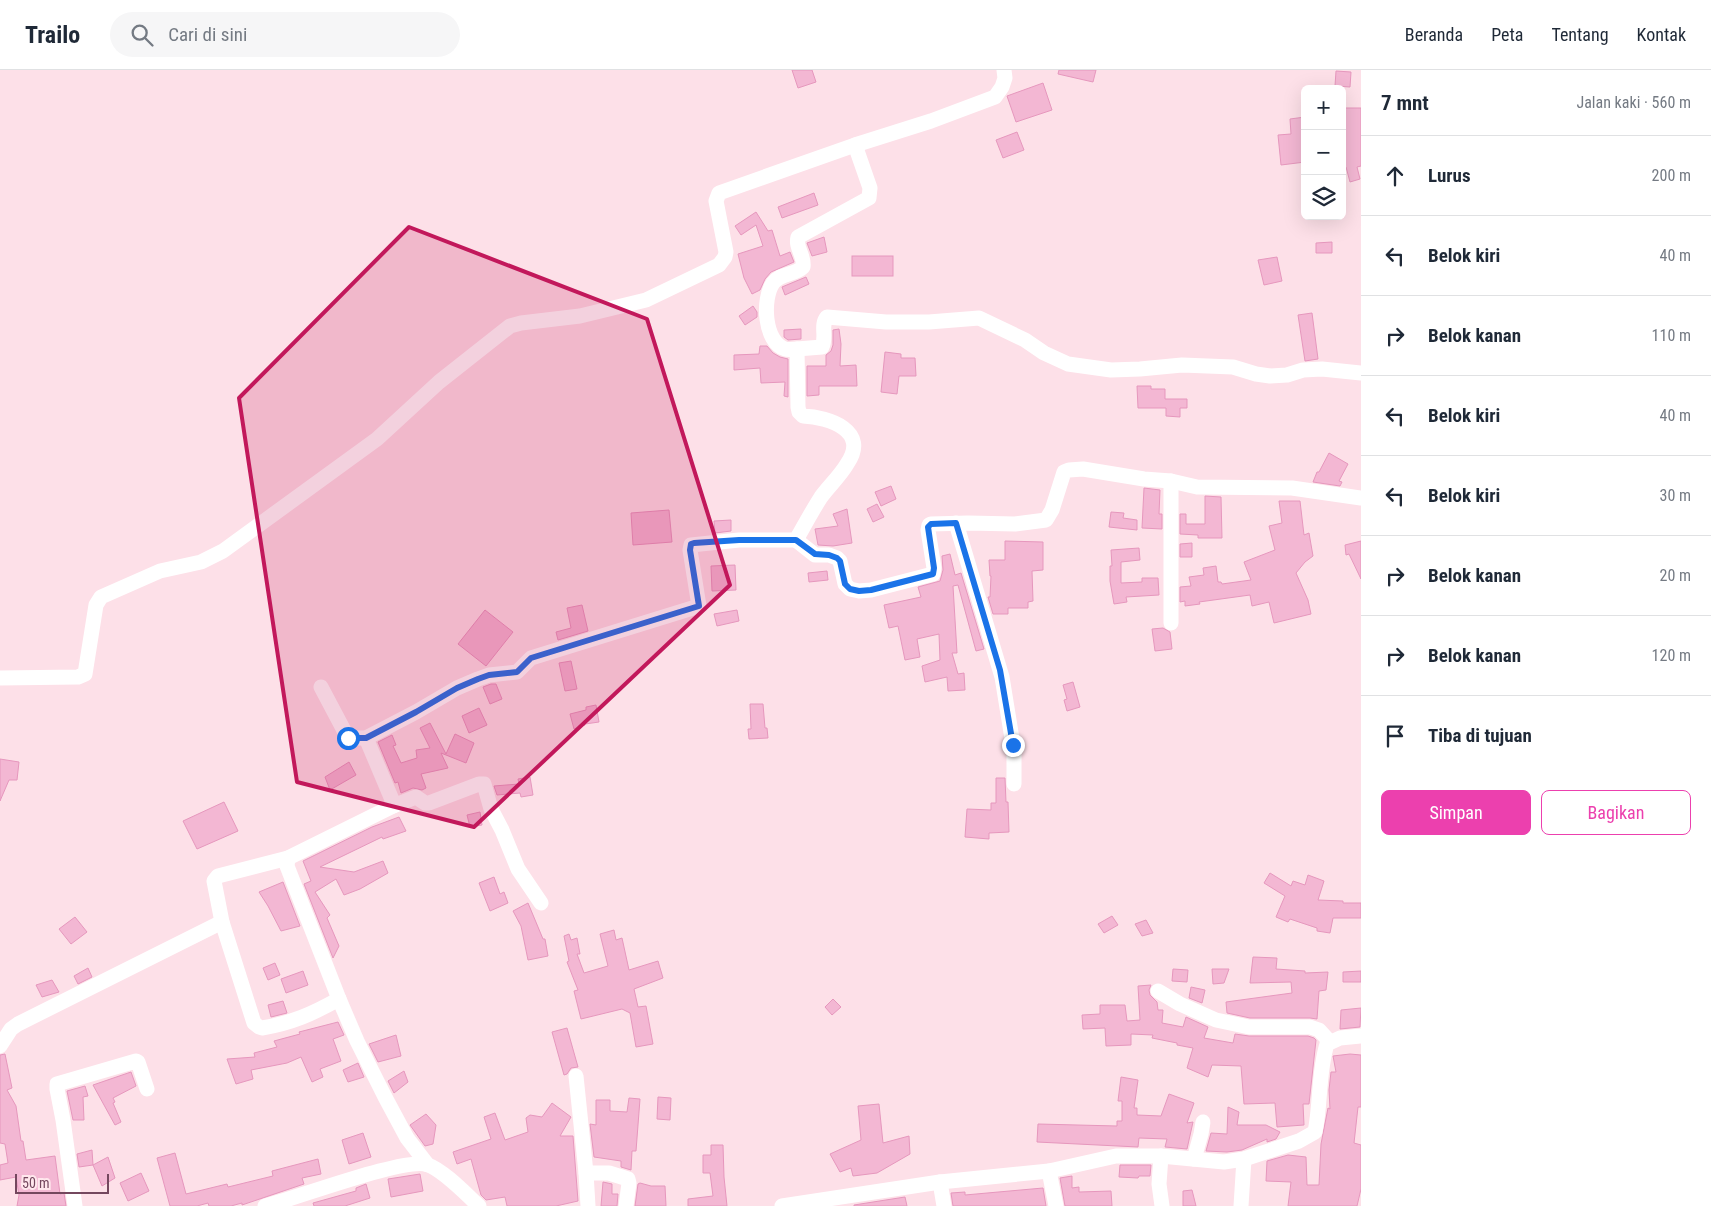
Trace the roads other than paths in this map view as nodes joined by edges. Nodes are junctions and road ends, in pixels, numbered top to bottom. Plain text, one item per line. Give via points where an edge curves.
1 (1004, 70) edge
2 (856, 145) junction
3 (797, 349) junction
4 (1361, 372) edge
5 (1171, 481) junction
6 (1361, 498) edge
7 (956, 523) junction
8 (796, 540) junction
9 (1171, 623) dead end
10 (0, 678) edge
11 (321, 687) dead end
12 (366, 738) junction
13 (1014, 784) dead end
14 (393, 806) junction
15 (288, 858) junction
16 (541, 903) dead end
17 (222, 922) junction
18 (1158, 991) dead end
19 (339, 999) junction
20 (1361, 1036) edge
21 (1330, 1042) junction
22 (0, 1046) edge
23 (576, 1076) dead end
24 (147, 1089) dead end
25 (1203, 1122) dead end
26 (1161, 1156) junction
27 (1194, 1159) junction
28 (1244, 1159) junction
29 (427, 1164) junction
30 (1049, 1171) junction
31 (586, 1173) junction
32 (940, 1182) junction
33 (283, 1204) edge
34 (75, 1206) edge
35 (265, 1206) edge
36 (479, 1206) edge
37 (588, 1206) edge
38 (626, 1206) edge
39 (782, 1206) edge
40 (944, 1206) edge
41 (1056, 1206) edge
42 (1162, 1206) edge
43 (1241, 1206) edge

1 - 2 street via 1002,87 995,97
2 - 3 street via 870,188 869,198 798,237 803,267 777,278 768,294 766,316 770,333 782,347
2 - 10 street via 719,194 716,201 726,252 719,265 646,300 580,316 510,326 439,382 377,438 223,551 201,562 160,570 101,598 96,605 86,670 81,676
3 - 4 street via 822,347 827,317 895,322 979,318 1068,364 1130,370 1170,365 1233,367 1270,376 1322,369
3 - 8 street via 799,412 803,416 838,424 850,435 854,446 848,464 822,496
5 - 6 street via 1196,487 1292,488
5 - 7 street via 1069,470 1064,472 1046,520 1016,524
5 - 9 street
7 - 8 street via 931,524 928,527 933,574 865,591 850,589 845,584 837,558 815,554
7 - 13 street via 1000,670 1014,751
8 - 12 street via 691,544 699,606 531,658 517,672 489,675 457,688
11 - 12 street via 348,738
12 - 14 street
14 - 15 street
14 - 16 street via 416,797 429,803 484,784 491,809 516,865
15 - 17 street via 216,878 214,885
15 - 19 street via 287,866
17 - 19 street via 256,1026 262,1028 288,1023 311,1015
17 - 22 street via 18,1024
18 - 21 street via 1216,1020 1249,1027 1310,1027 1319,1030
19 - 29 street via 385,1097 407,1138
20 - 21 street
21 - 28 street via 1324,1054 1315,1132 1299,1141
23 - 31 street
24 - 34 street via 136,1060 58,1084 56,1089
25 - 27 street
26 - 27 street
26 - 30 street via 1116,1156
26 - 42 street via 1159,1184
27 - 28 street via 1224,1162
28 - 43 street
29 - 33 street via 381,1170
29 - 36 street
30 - 32 street
30 - 41 street
31 - 37 street
31 - 38 street via 609,1173 628,1179
32 - 39 street
32 - 40 street
33 - 35 street

